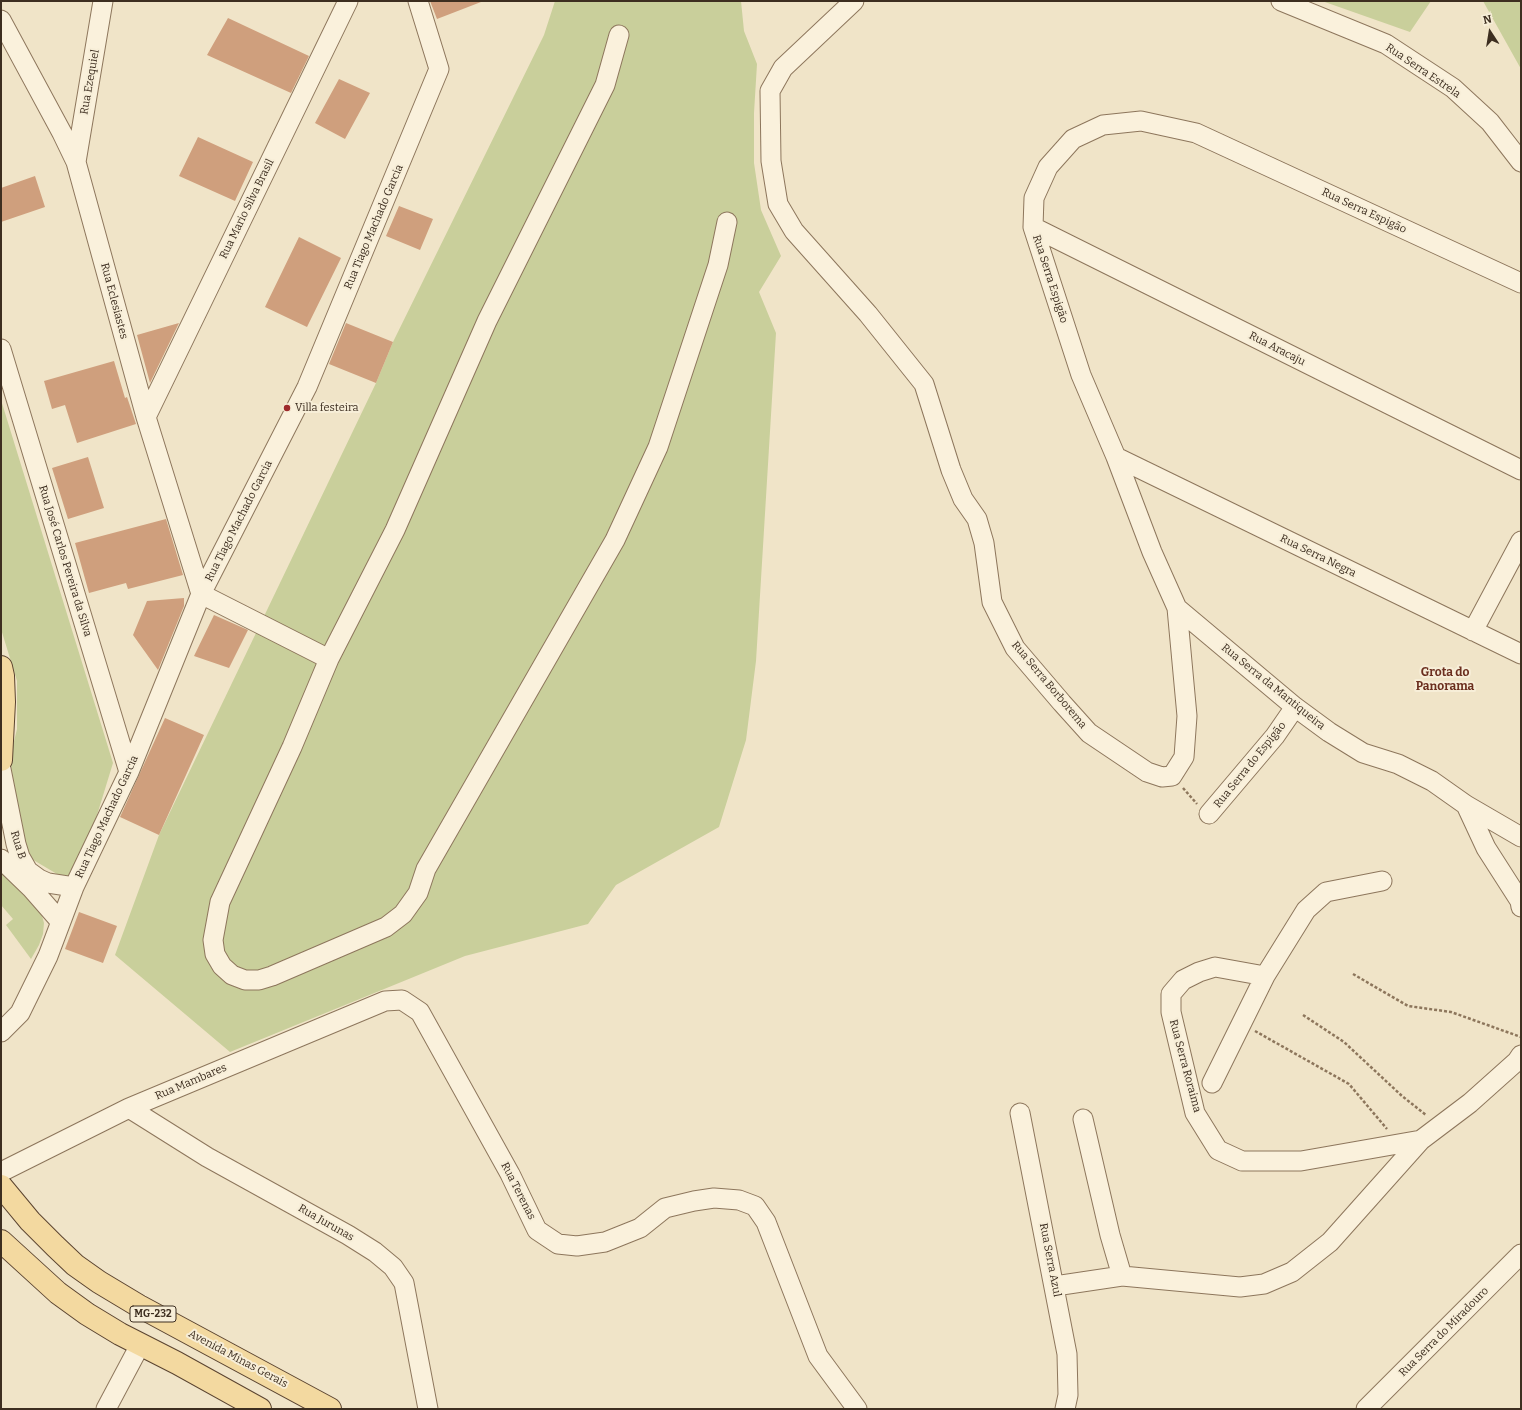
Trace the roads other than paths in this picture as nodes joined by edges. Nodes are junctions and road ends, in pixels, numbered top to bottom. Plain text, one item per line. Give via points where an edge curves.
1 (104, 1) edge
2 (348, 1) edge
3 (418, 1) edge
4 (854, 1) edge
5 (1281, 1) edge
6 (1, 20) edge
7 (619, 35) dead end
8 (76, 162) junction
9 (1521, 162) edge
10 (727, 222) dead end
11 (1033, 227) junction
12 (1521, 283) edge
13 (1, 349) edge
14 (146, 417) junction
15 (1116, 457) junction
16 (1521, 470) edge
17 (1521, 541) edge
18 (201, 594) junction
19 (1177, 608) junction
20 (1472, 631) junction
21 (1521, 654) edge
22 (329, 659) junction
23 (1, 667) edge
24 (1295, 707) junction
25 (1, 760) edge
26 (1, 769) edge
27 (129, 772) junction
28 (1466, 806) junction
29 (1210, 814) road end
30 (1521, 837) edge
31 (1, 859) edge
32 (1382, 881) dead end
33 (74, 887) junction
34 (1521, 907) edge
35 (60, 922) junction
36 (1265, 976) junction
37 (385, 1001) joint
38 (1, 1032) edge
39 (1521, 1055) edge
40 (1212, 1083) dead end
41 (129, 1108) junction
42 (1020, 1113) dead end
43 (1083, 1119) dead end
44 (1421, 1140) junction
45 (1, 1172) edge
46 (1, 1186) edge
47 (1, 1241) edge
48 (1521, 1254) edge
49 (1122, 1276) junction
50 (1055, 1286) junction
51 (140, 1345) junction
52 (106, 1409) edge
53 (260, 1409) edge
54 (330, 1409) edge
55 (428, 1409) edge
56 (857, 1409) edge
57 (1065, 1409) edge
58 (1366, 1409) edge

1 - 8 street, Rua Ezequiel
2 - 14 street, Rua Mario Silva Brasil
3 - 18 street, Rua Tiago Machado Garcia via 439,69 307,387
4 - 19 street, Rua Serra Borborema via 783,68 770,91 771,161 778,204 794,231 868,314 924,384 951,470 963,499 979,525 992,602 1015,648 1089,733 1147,772 1162,777 1172,776 1184,757 1187,716
5 - 9 street, Rua Serra Estrela via 1386,44 1453,88 1490,122
6 - 8 street, Rua Eclesiastes
7 - 22 street via 605,85 487,321 395,530
8 - 14 street, Rua Eclesiastes
10 - 22 street via 718,265 658,447 615,540 426,869 418,893 403,914 386,927 272,976 259,980 245,980 222,966 215,954 213,940 220,902 292,747
11 - 12 street, Rua Serra Espigão via 1034,198 1048,167 1073,139 1103,125 1141,121 1196,133
11 - 15 street, Rua Serra Espigão via 1081,375
11 - 16 street, Rua Aracaju
13 - 27 street, Rua José Carlos Pereira da Silva
14 - 18 street, Rua Eclesiastes
15 - 19 street, Rua Serra Espigão via 1152,552
15 - 20 street, Rua Serra Negra
17 - 20 street
18 - 22 street
18 - 27 street, Rua Tiago Machado Garcia
19 - 24 street, Rua Serra da Mantiqueira
20 - 21 street, Rua Serra Negra
23 - 25 main road via 4,702
24 - 28 street, Rua Serra da Mantiqueira via 1363,753 1398,764 1432,781
24 - 29 street, Rua Serra do Espigão via 1275,736
26 - 33 street, Rua B via 16,844 28,871 48,883
27 - 33 street, Rua Tiago Machado Garcia
28 - 30 street, Rua Serra da Mantiqueira
28 - 34 street via 1486,848 1520,901
31 - 35 street, Rua B via 32,889
32 - 36 street, Rua Serra Roraima via 1326,892 1306,910
33 - 35 street, Rua Tiago Machado Garcia
35 - 38 street, Rua Tiago Machado Garcia via 48,956 20,1013
36 - 40 street, Rua Serra Roraima
36 - 44 street, Rua Serra Roraima via 1215,967 1182,980 1171,994 1171,1012 1195,1113 1218,1150 1242,1161 1301,1161
37 - 41 street, Rua Mambares
37 - 56 street, Rua Terenas via 402,1000 420,1012 510,1174 537,1230 558,1244 577,1246 605,1242 640,1228 665,1208 694,1201 714,1198 739,1200 755,1206 766,1222 818,1356
39 - 44 street via 1470,1103
41 - 45 street, Rua Mambares
41 - 55 street, Rua Jurunas via 207,1157 348,1235 375,1252 392,1267 404,1283
42 - 50 street, Rua Serra Azul
43 - 49 street
44 - 49 street via 1330,1242 1292,1272 1264,1284 1240,1287
46 - 54 main road, Avenida Minas Gerais / MG-232 via 55,1246 75,1265 99,1282
47 - 51 main road, MG-232 via 58,1293 87,1314
48 - 58 street, Rua Serra do Miradouro
49 - 50 street
50 - 57 street, Rua Serra Azul via 1068,1354 1068,1395
51 - 52 street
51 - 53 main road, MG-232

